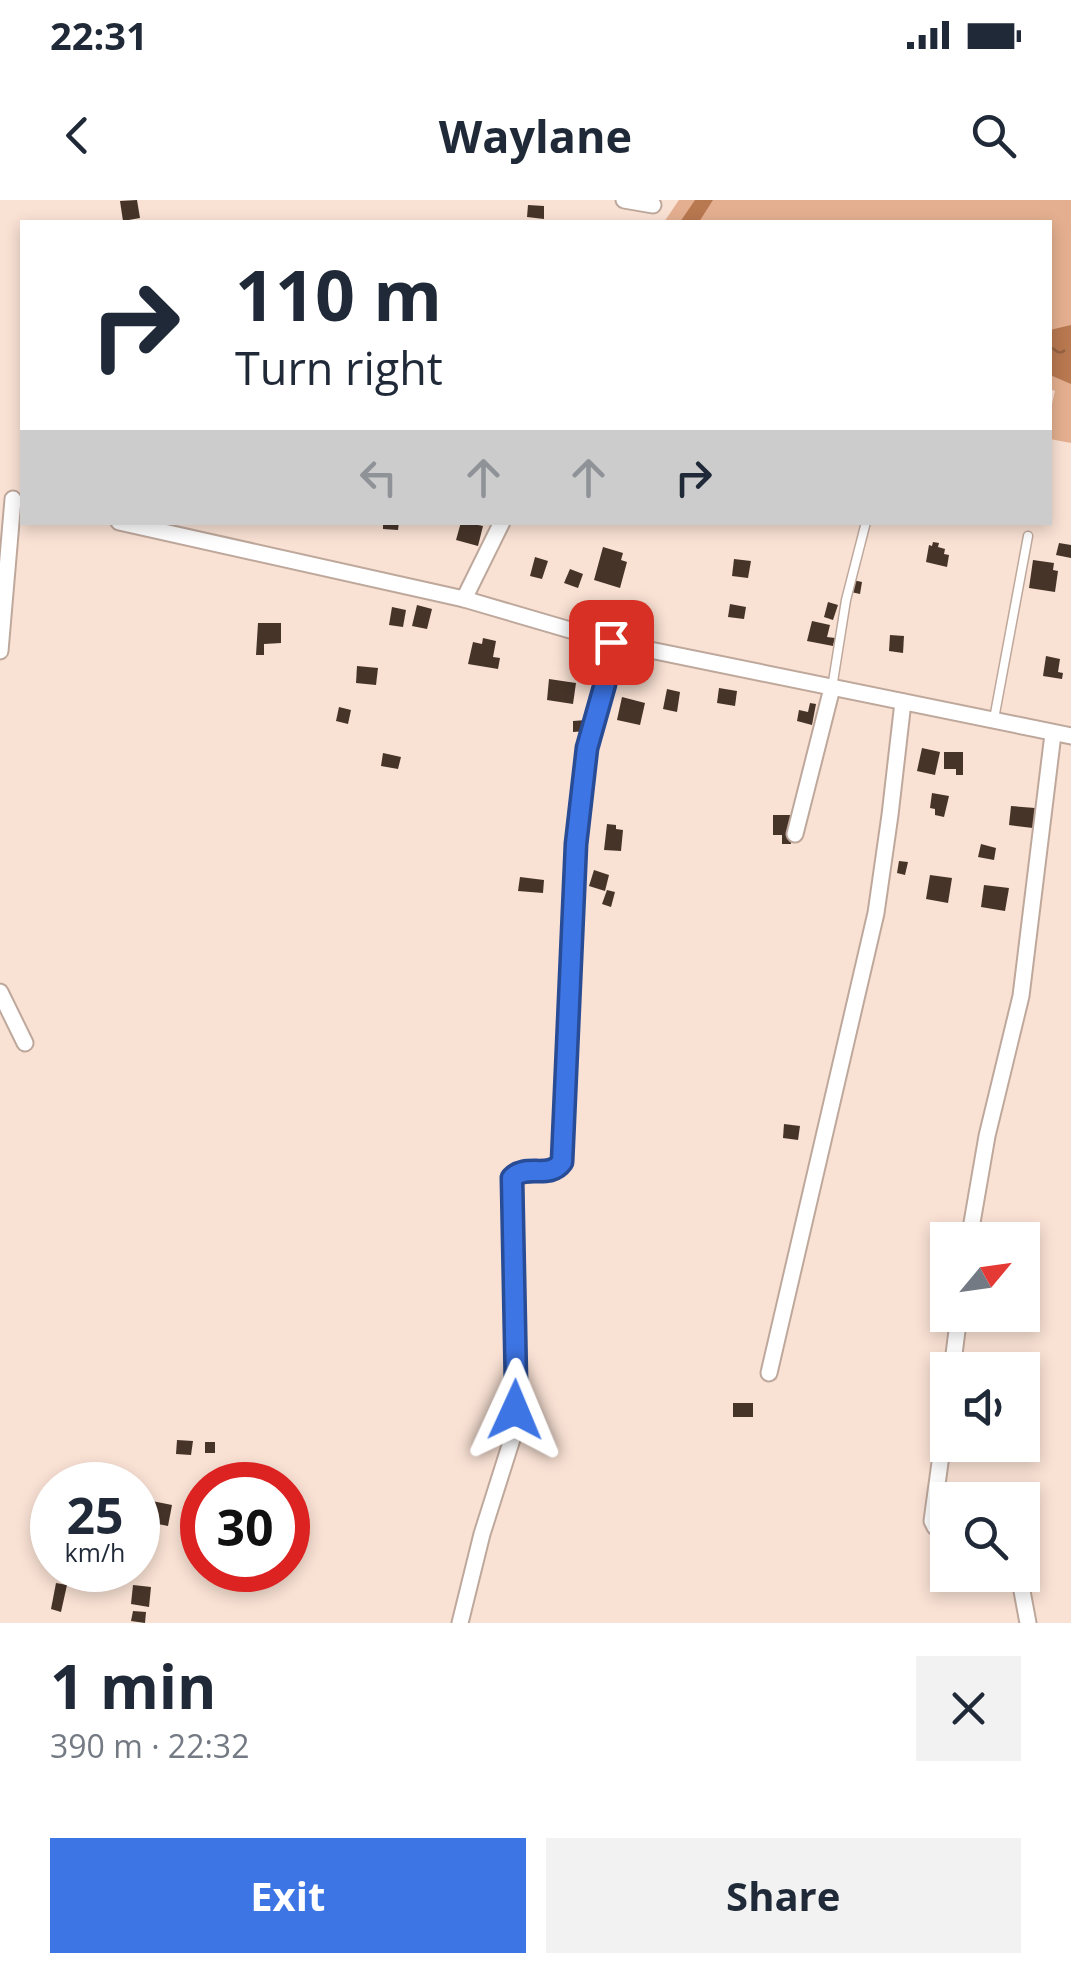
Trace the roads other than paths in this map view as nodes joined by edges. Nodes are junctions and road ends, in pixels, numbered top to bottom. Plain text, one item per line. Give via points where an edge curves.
1 (624, 200) edge
2 (655, 203) edge
3 (12, 499) edge
4 (132, 525) edge
5 (501, 525) edge
6 (865, 525) edge
7 (1028, 536) dead end
8 (464, 599) junction
9 (611, 642) junction
10 (0, 651) edge
11 (832, 688) junction
12 (903, 702) junction
13 (994, 720) junction
14 (1053, 734) junction
15 (1071, 736) edge
16 (794, 834) dead end
17 (0, 992) edge
18 (25, 1042) dead end
19 (972, 1222) edge
20 (770, 1373) dead end
21 (1022, 1592) edge
22 (460, 1623) edge
23 (1028, 1623) edge

1 - 2 street
3 - 10 street
4 - 8 street
5 - 8 street
6 - 11 lane
7 - 13 lane
8 - 9 street
9 - 11 street
9 - 22 street via 587,748 576,844 562,1162 512,1178 513,1436
11 - 12 street
11 - 16 street
12 - 13 street
12 - 20 street via 876,913
13 - 14 street
14 - 15 street
14 - 19 street via 1022,996
17 - 18 street
21 - 23 street

